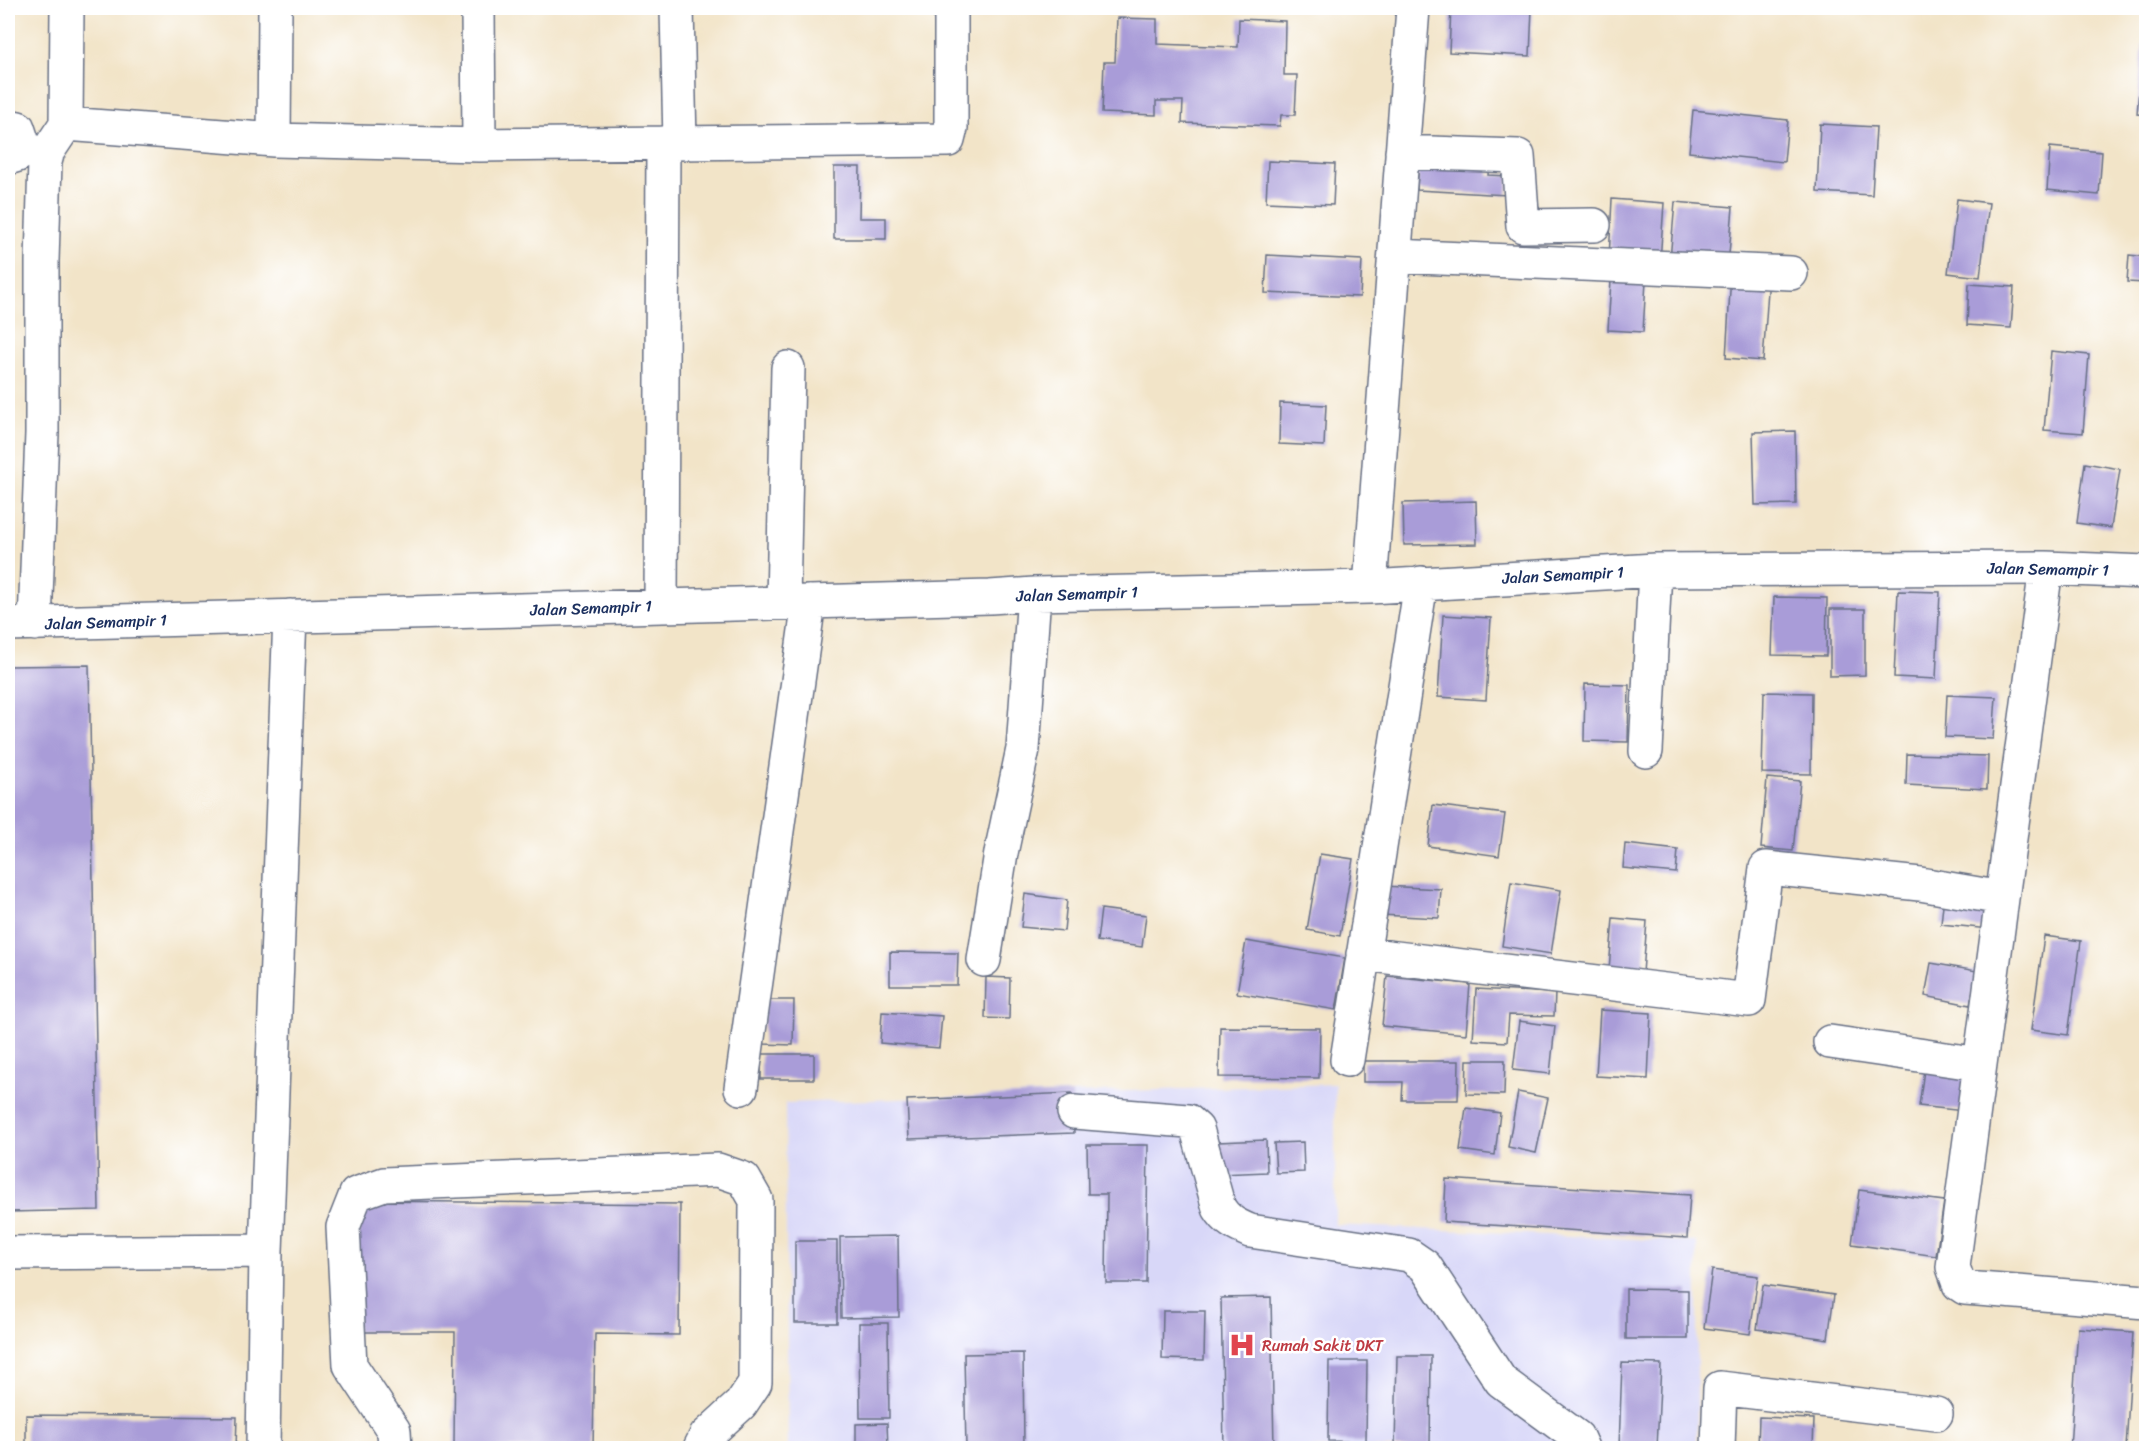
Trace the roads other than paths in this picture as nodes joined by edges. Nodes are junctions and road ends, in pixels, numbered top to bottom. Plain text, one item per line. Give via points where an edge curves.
1 (68, 8) edge
2 (275, 8) edge
3 (478, 8) edge
4 (677, 8) edge
5 (951, 8) edge
6 (1413, 8) edge
7 (66, 124) junction
8 (8, 126) edge
9 (274, 140) junction
10 (672, 143) junction
11 (479, 145) junction
12 (1402, 152) junction
13 (8, 158) edge
14 (1594, 225) dead end
15 (1395, 256) junction
16 (1791, 273) dead end
17 (788, 368) dead end
18 (2046, 568) junction
19 (1655, 570) junction
20 (2146, 572) edge
21 (1421, 583) junction
22 (1370, 587) junction
23 (1034, 594) junction
24 (796, 602) junction
25 (661, 606) junction
26 (290, 616) junction
27 (21, 624) edge
28 (1646, 751) dead end
29 (2002, 898) junction
30 (1363, 954) junction
31 (984, 960) dead end
32 (1830, 1042) dead end
33 (1347, 1060) dead end
34 (1980, 1064) junction
35 (741, 1088) dead end
36 (1074, 1112) dead end
37 (266, 1251) junction
38 (8, 1253) edge
39 (2146, 1302) edge
40 (1936, 1414) dead end
41 (263, 1449) edge
42 (394, 1449) edge
43 (700, 1449) edge
44 (1582, 1449) edge
45 (1718, 1449) edge

1 - 7 street
2 - 9 street
3 - 11 street
4 - 10 street
5 - 10 street via 948,140
6 - 12 street
7 - 9 street
7 - 27 street via 45,162 42,433
8 - 13 street via 18,128 23,143 18,155
9 - 11 street
10 - 11 street
10 - 25 street
12 - 14 street via 1518,156 1523,226
12 - 15 street
15 - 16 street
15 - 22 street
17 - 24 street
18 - 19 street, Jalan Semampir 1
18 - 20 street, Jalan Semampir 1
18 - 29 street
19 - 21 street, Jalan Semampir 1
19 - 28 street
21 - 22 street, Jalan Semampir 1
21 - 30 street
22 - 23 street, Jalan Semampir 1
23 - 24 street, Jalan Semampir 1
23 - 31 street via 1023,749
24 - 25 street, Jalan Semampir 1
24 - 35 street
25 - 26 street, Jalan Semampir 1
26 - 27 street, Jalan Semampir 1
26 - 37 street
29 - 30 street via 1920,884 1766,868 1749,1000
29 - 34 street
30 - 33 street
32 - 34 street
34 - 39 street via 1953,1267 1959,1284 1965,1288
36 - 44 street via 1194,1124 1219,1208 1237,1226 1409,1255 1425,1266 1501,1381 1577,1437
37 - 38 street
37 - 41 street
40 - 45 street via 1719,1388
42 - 43 street via 394,1431 350,1365 343,1227 356,1194 384,1184 718,1170 744,1179 756,1200 754,1383 741,1404 706,1436

